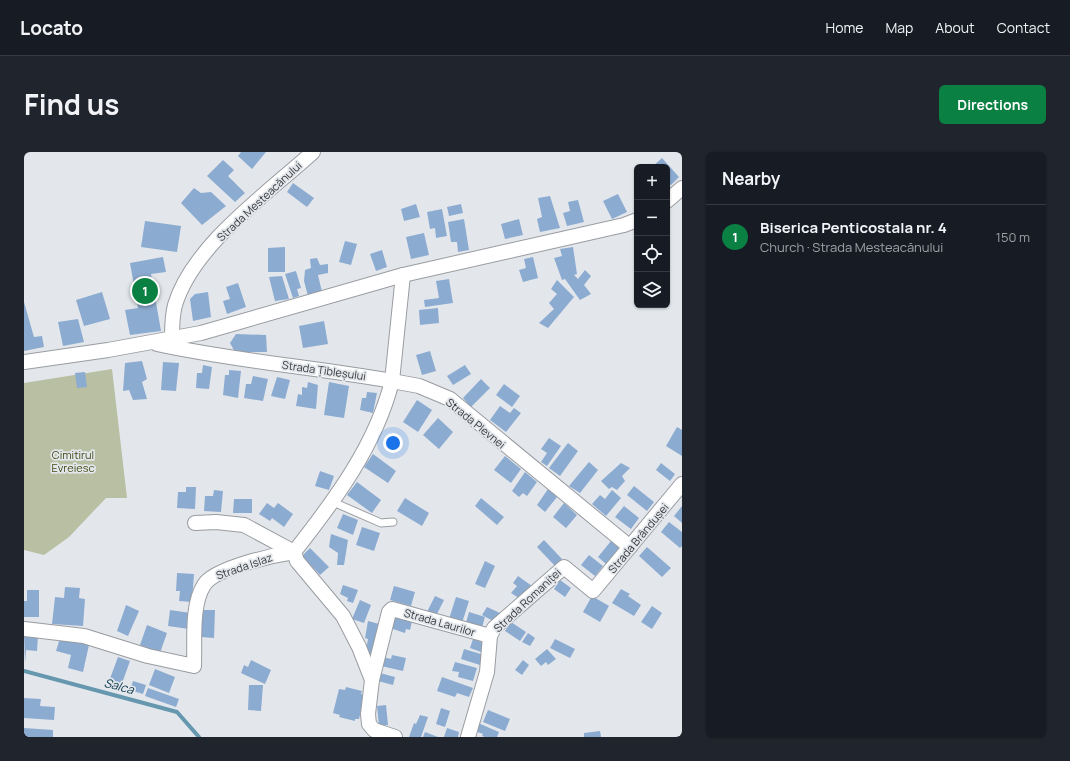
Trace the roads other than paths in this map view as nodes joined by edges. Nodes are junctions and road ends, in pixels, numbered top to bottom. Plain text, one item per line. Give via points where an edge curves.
1 (313, 152) edge
2 (682, 188) edge
3 (669, 200) edge
4 (634, 221) edge
5 (403, 275) junction
6 (172, 338) junction
7 (150, 343) junction
8 (24, 362) edge
9 (392, 381) junction
10 (682, 484) edge
11 (333, 502) junction
12 (393, 522) dead end
13 (195, 523) dead end
14 (630, 546) junction
15 (294, 552) junction
16 (593, 592) joint
17 (24, 629) edge
18 (490, 636) junction
19 (372, 680) junction
20 (395, 737) edge
21 (468, 737) edge

1 - 6 street, Strada Mesteacănului via 228,227 192,269 175,305
2 - 3 street
4 - 5 street, Strada Țibleșului
5 - 6 street, Strada Țibleșului via 252,319
5 - 9 street
6 - 7 street, Strada Țibleșului
7 - 8 street, Strada Țibleșului
7 - 9 street, Strada Țibleșului via 217,356
9 - 11 street via 386,405 375,428
9 - 14 street, Strada Plevnei via 418,386 450,399
10 - 14 street, Strada Brândușei
11 - 12 lane via 381,523
11 - 15 street
13 - 15 street, Strada Islaz via 216,522 244,526
14 - 16 street, Strada Brândușei
15 - 17 street, Strada Islaz via 235,567 212,576 204,584 196,605 194,666 148,656 84,636
15 - 19 street via 297,561 343,616
16 - 18 street, Strada Romaniței via 564,567 494,628
18 - 19 street, Strada Laurilor via 392,609 389,612
18 - 21 street, Strada Romaniței via 487,672
19 - 20 street via 369,724 374,730

